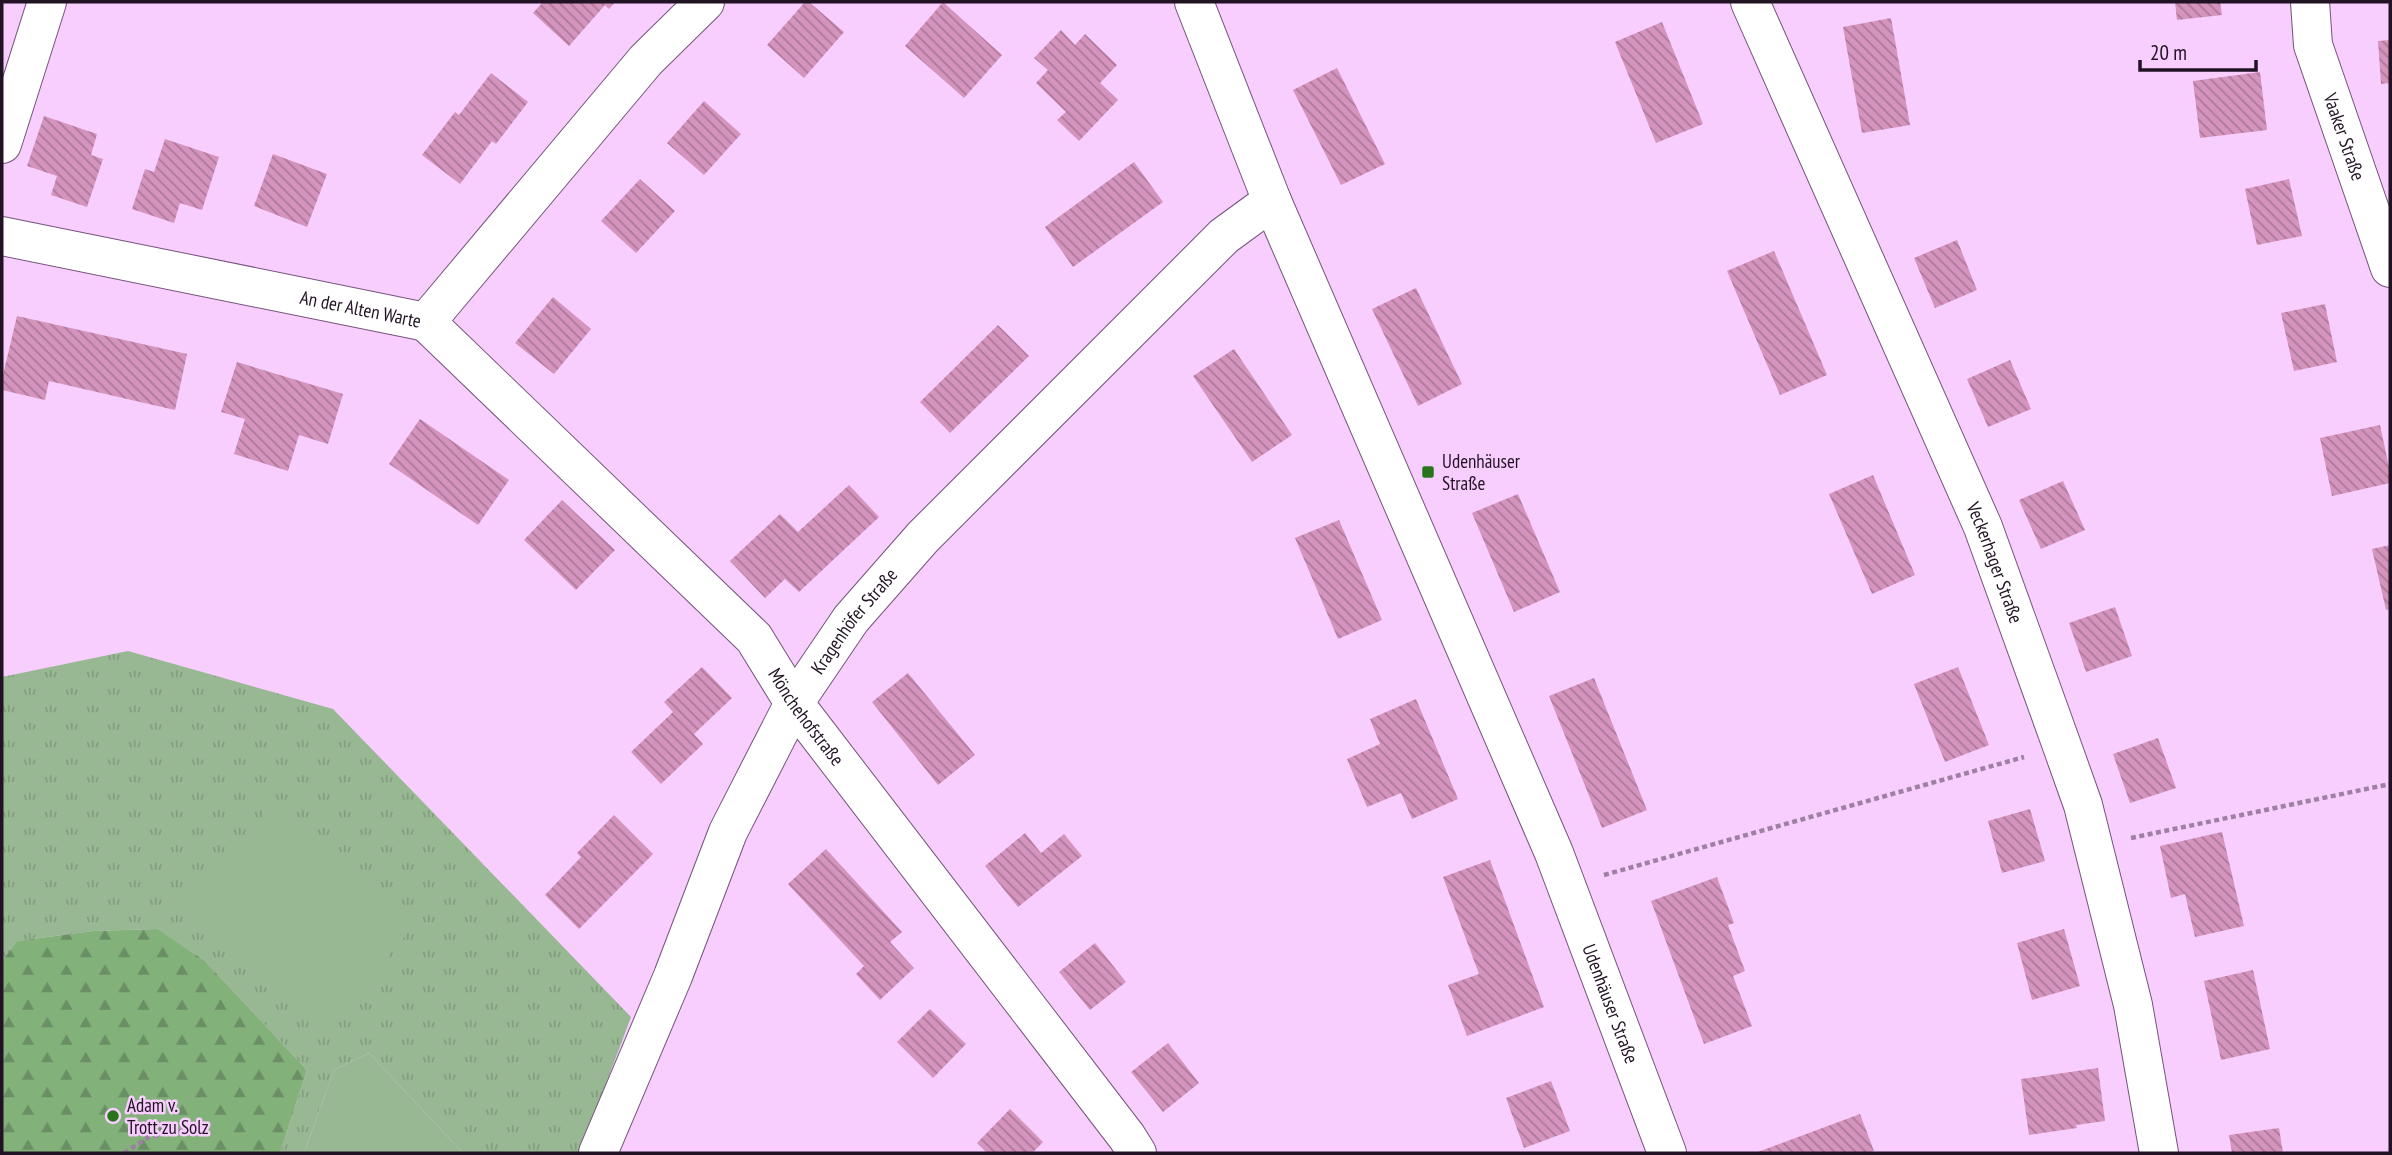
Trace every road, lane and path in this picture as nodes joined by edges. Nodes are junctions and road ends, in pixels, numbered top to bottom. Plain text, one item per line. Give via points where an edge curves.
1 (47, 2) edge
2 (705, 2) edge
3 (1194, 2) edge
4 (1750, 2) edge
5 (2310, 2) edge
6 (2, 144) edge
7 (1272, 201) junction
8 (2, 236) edge
9 (2390, 268) edge
10 (426, 322) junction
11 (794, 703) junction
12 (2062, 746) junction
13 (2390, 784) edge
14 (2093, 846) junction
15 (1566, 886) junction
16 (199, 1128) dead end
17 (124, 1153) edge
18 (598, 1153) edge
19 (1137, 1153) edge
20 (1667, 1153) edge
21 (2159, 1153) edge

1 - 6 street
2 - 10 street, An der Alten Warte via 646,60
3 - 7 street, Udenhäuser Straße
4 - 12 street, Veckerhager Straße via 1983,527
5 - 9 street, Vaaker Straße via 2313,45
7 - 11 street, Kragenhöfer Straße via 1224,236 923,537 851,619
7 - 15 street, Udenhäuser Straße
8 - 10 street, An der Alten Warte
10 - 11 street, Mönchehofstraße via 754,638
11 - 18 street, Kragenhöfer Straße via 728,832
11 - 19 street, Mönchehofstraße
12 - 14 street, Veckerhager Straße
12 - 15 path
13 - 14 path
14 - 21 street, Veckerhager Straße via 2133,1005
15 - 20 street, Udenhäuser Straße
16 - 17 path via 149,1137

